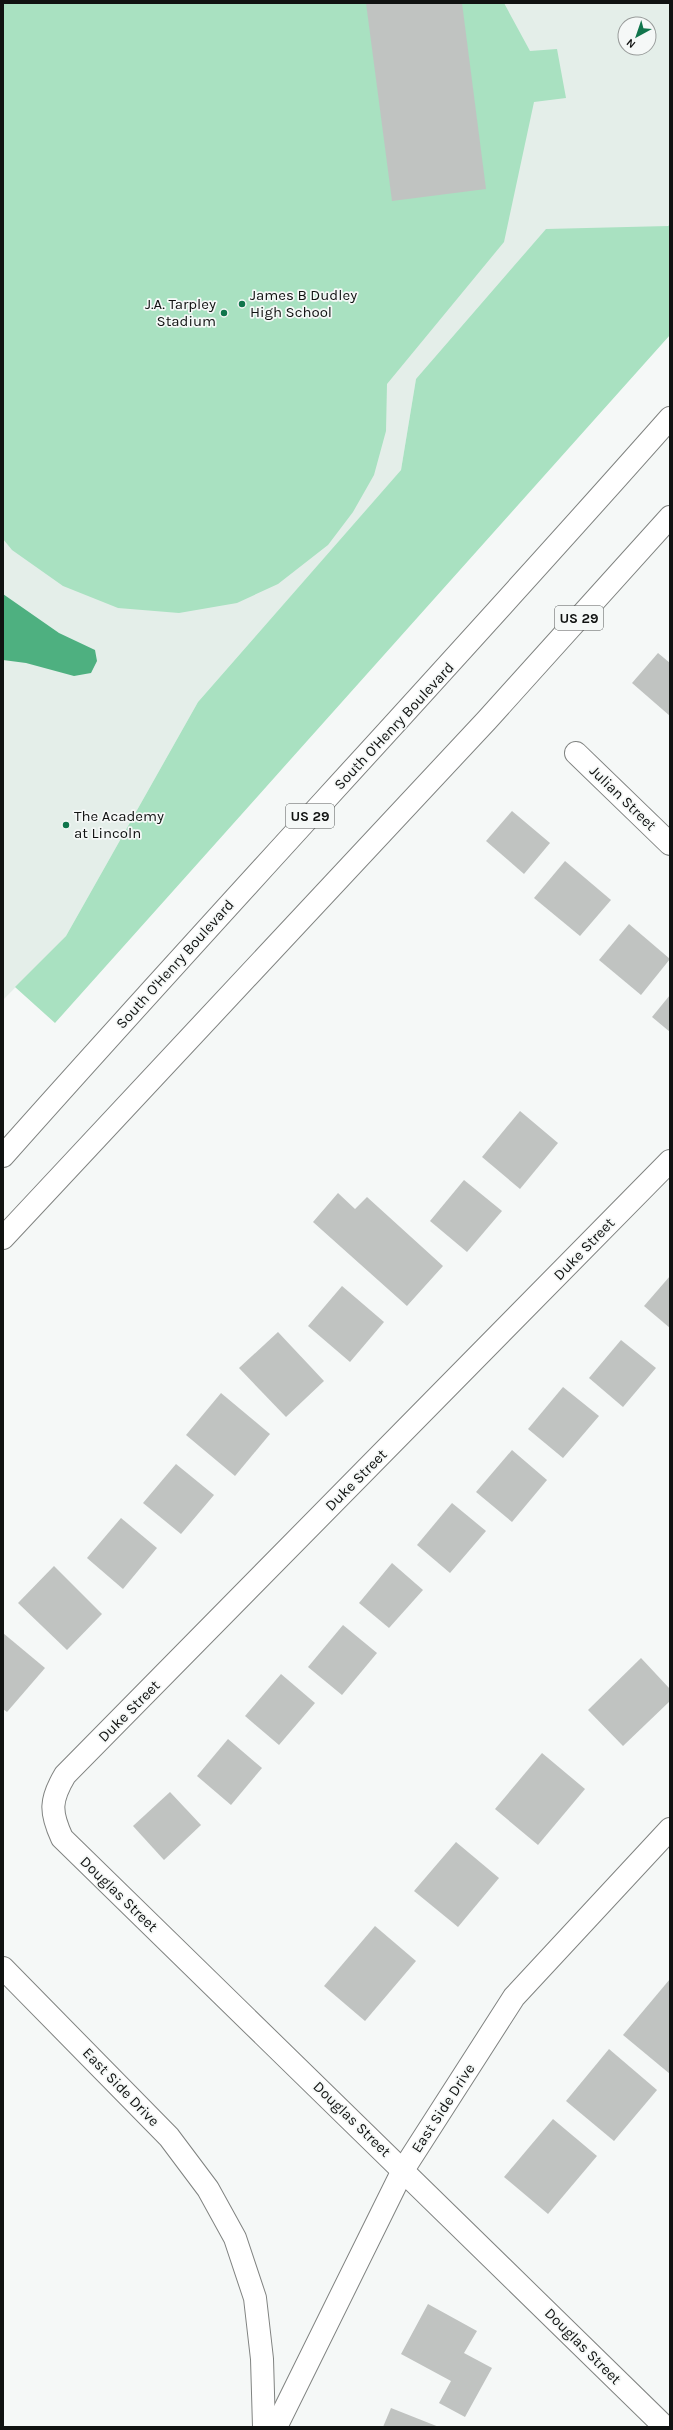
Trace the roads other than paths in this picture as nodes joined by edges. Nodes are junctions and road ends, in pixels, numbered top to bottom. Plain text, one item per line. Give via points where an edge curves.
1 (670, 418) edge
2 (670, 517) edge
3 (576, 753) dead end
4 (670, 844) edge
5 (3, 1156) edge
6 (670, 1162) edge
7 (3, 1238) edge
8 (52, 1804) joint
9 (670, 1829) edge
10 (3, 1968) edge
11 (403, 2170) junction
12 (264, 2427) edge
13 (276, 2427) edge
14 (665, 2427) edge

1 - 5 main road, South O'Henry Boulevard / US 29 via 496,614 166,973
2 - 7 main road, US 29 via 488,720
3 - 4 main road, Julian Street
6 - 8 main road, Duke Street via 65,1775
8 - 11 main road, Douglas Street via 54,1822 62,1838
9 - 11 main road, East Side Drive via 514,1997
10 - 12 main road, East Side Drive via 169,2137 208,2189 235,2238 255,2298 262,2359
11 - 13 main road, East Side Drive
11 - 14 main road, Douglas Street

